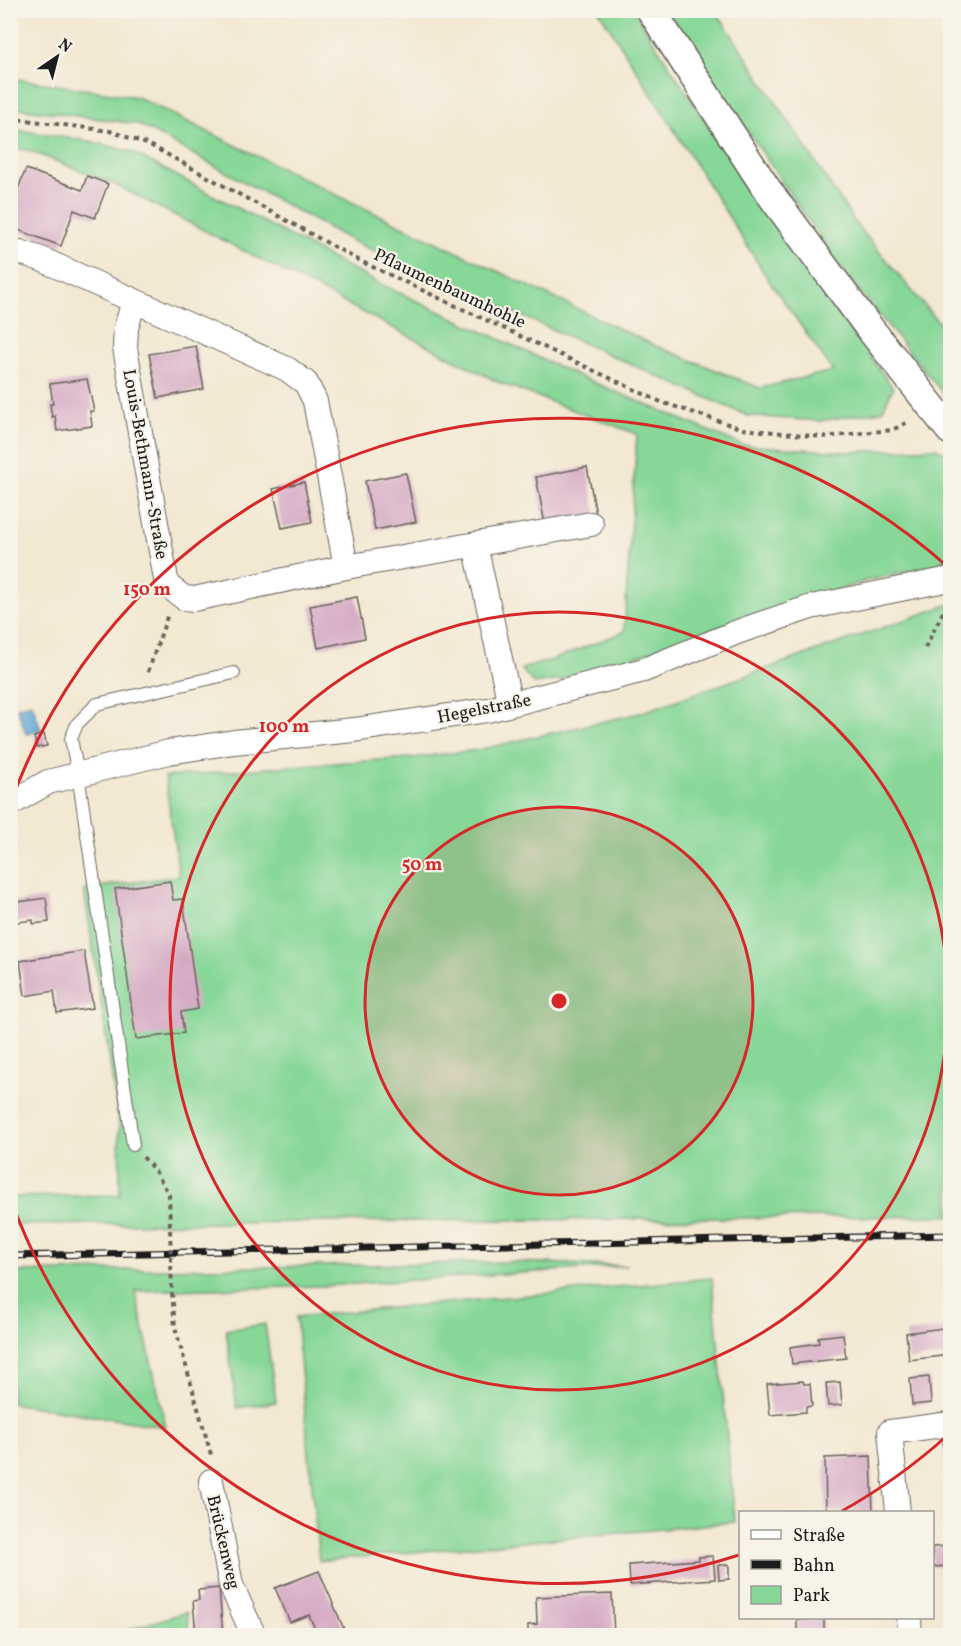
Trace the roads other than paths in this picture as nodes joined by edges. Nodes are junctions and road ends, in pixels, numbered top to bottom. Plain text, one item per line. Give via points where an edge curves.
1 (651, 10) edge
2 (10, 253) edge
3 (134, 300) junction
4 (951, 430) edge
5 (591, 524) dead end
6 (475, 545) junction
7 (346, 567) junction
8 (951, 579) edge
9 (234, 672) dead end
10 (510, 705) junction
11 (78, 774) junction
12 (10, 804) edge
13 (133, 1145) road end
14 (951, 1424) edge
15 (211, 1481) road end
16 (898, 1511) edge
17 (909, 1619) edge
18 (254, 1635) edge
19 (910, 1635) edge

1 - 4 street via 773,197 867,325
2 - 3 street via 41,259
3 - 7 street via 287,369 306,383 315,401
3 - 7 street, Louis-Bethmann-Straße via 125,348 167,585 176,594 194,599
5 - 6 street
6 - 7 street
6 - 10 street
8 - 10 street, Hegelstraße via 811,607 644,670
9 - 11 lane via 97,704 77,724 70,738
10 - 11 street, Hegelstraße via 170,752
11 - 12 street, Hegelstraße via 48,782
11 - 13 lane
14 - 16 street via 890,1432
15 - 18 street, Brückenweg via 231,1585
17 - 19 street

